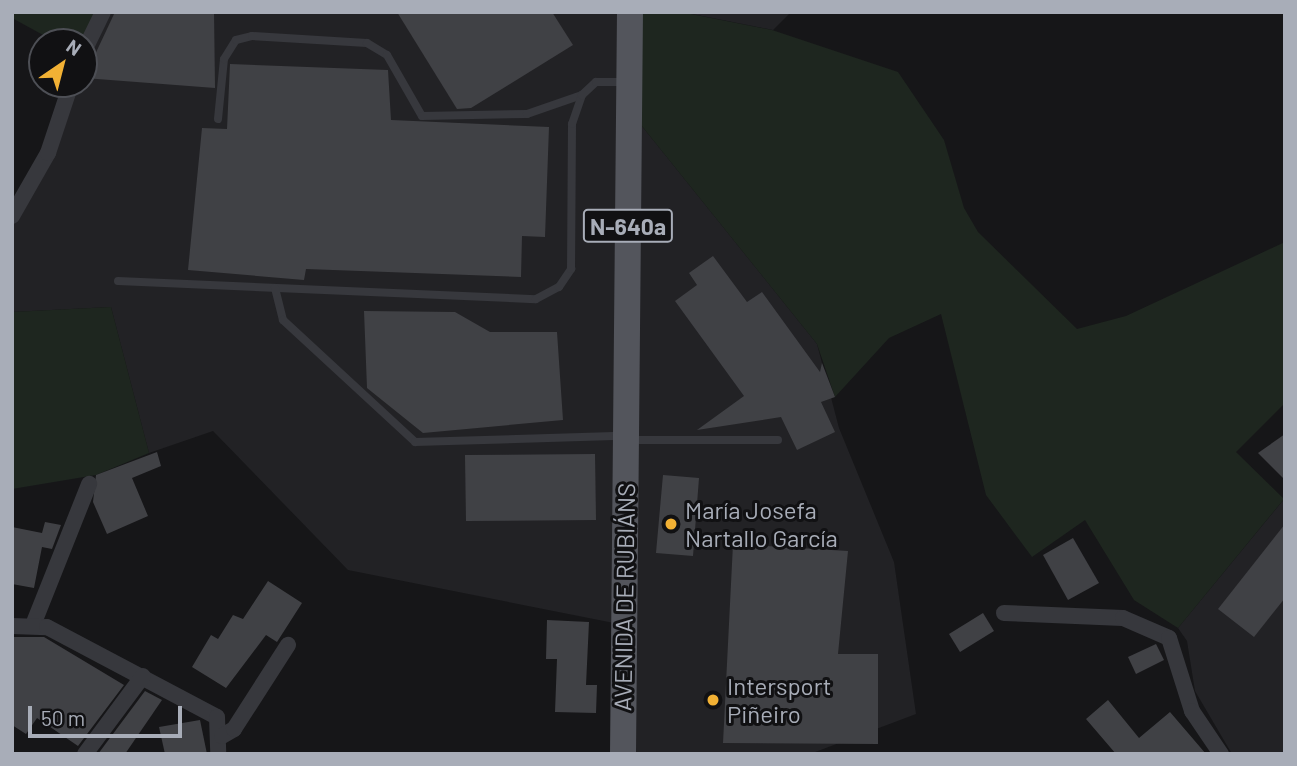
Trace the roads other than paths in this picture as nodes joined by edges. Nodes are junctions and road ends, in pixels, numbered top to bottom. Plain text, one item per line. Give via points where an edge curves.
1 (103, 12) edge
2 (630, 12) edge
3 (95, 28) edge
4 (629, 82) junction
5 (582, 96) junction
6 (66, 98) edge
7 (218, 119) dead end
8 (12, 216) edge
9 (118, 281) dead end
10 (275, 288) junction
11 (626, 438) junction
12 (778, 440) dead end
13 (89, 484) dead end
14 (1004, 613) dead end
15 (33, 625) junction
16 (12, 626) edge
17 (288, 645) dead end
18 (143, 676) junction
19 (222, 736) junction
20 (85, 754) edge
21 (218, 754) edge
22 (623, 754) edge
23 (1221, 754) edge

1 - 3 street
2 - 4 main road, N-640a
4 - 5 lane via 597,82
4 - 11 main road, N-640a
5 - 7 lane via 527,114 422,116 387,55 367,43 252,36 236,40 224,59
5 - 10 lane via 572,124 574,245 571,269 559,287 536,299
6 - 8 street via 48,153
9 - 10 lane
10 - 11 lane via 284,320 415,442
11 - 12 lane
11 - 22 main road, AVENIDA DE RUBIÁNS / N-640a
13 - 15 street
14 - 23 street via 1123,618 1169,638 1192,711
15 - 16 street
15 - 18 street
17 - 19 street via 234,729
18 - 19 street via 217,717
18 - 20 street
19 - 21 street

